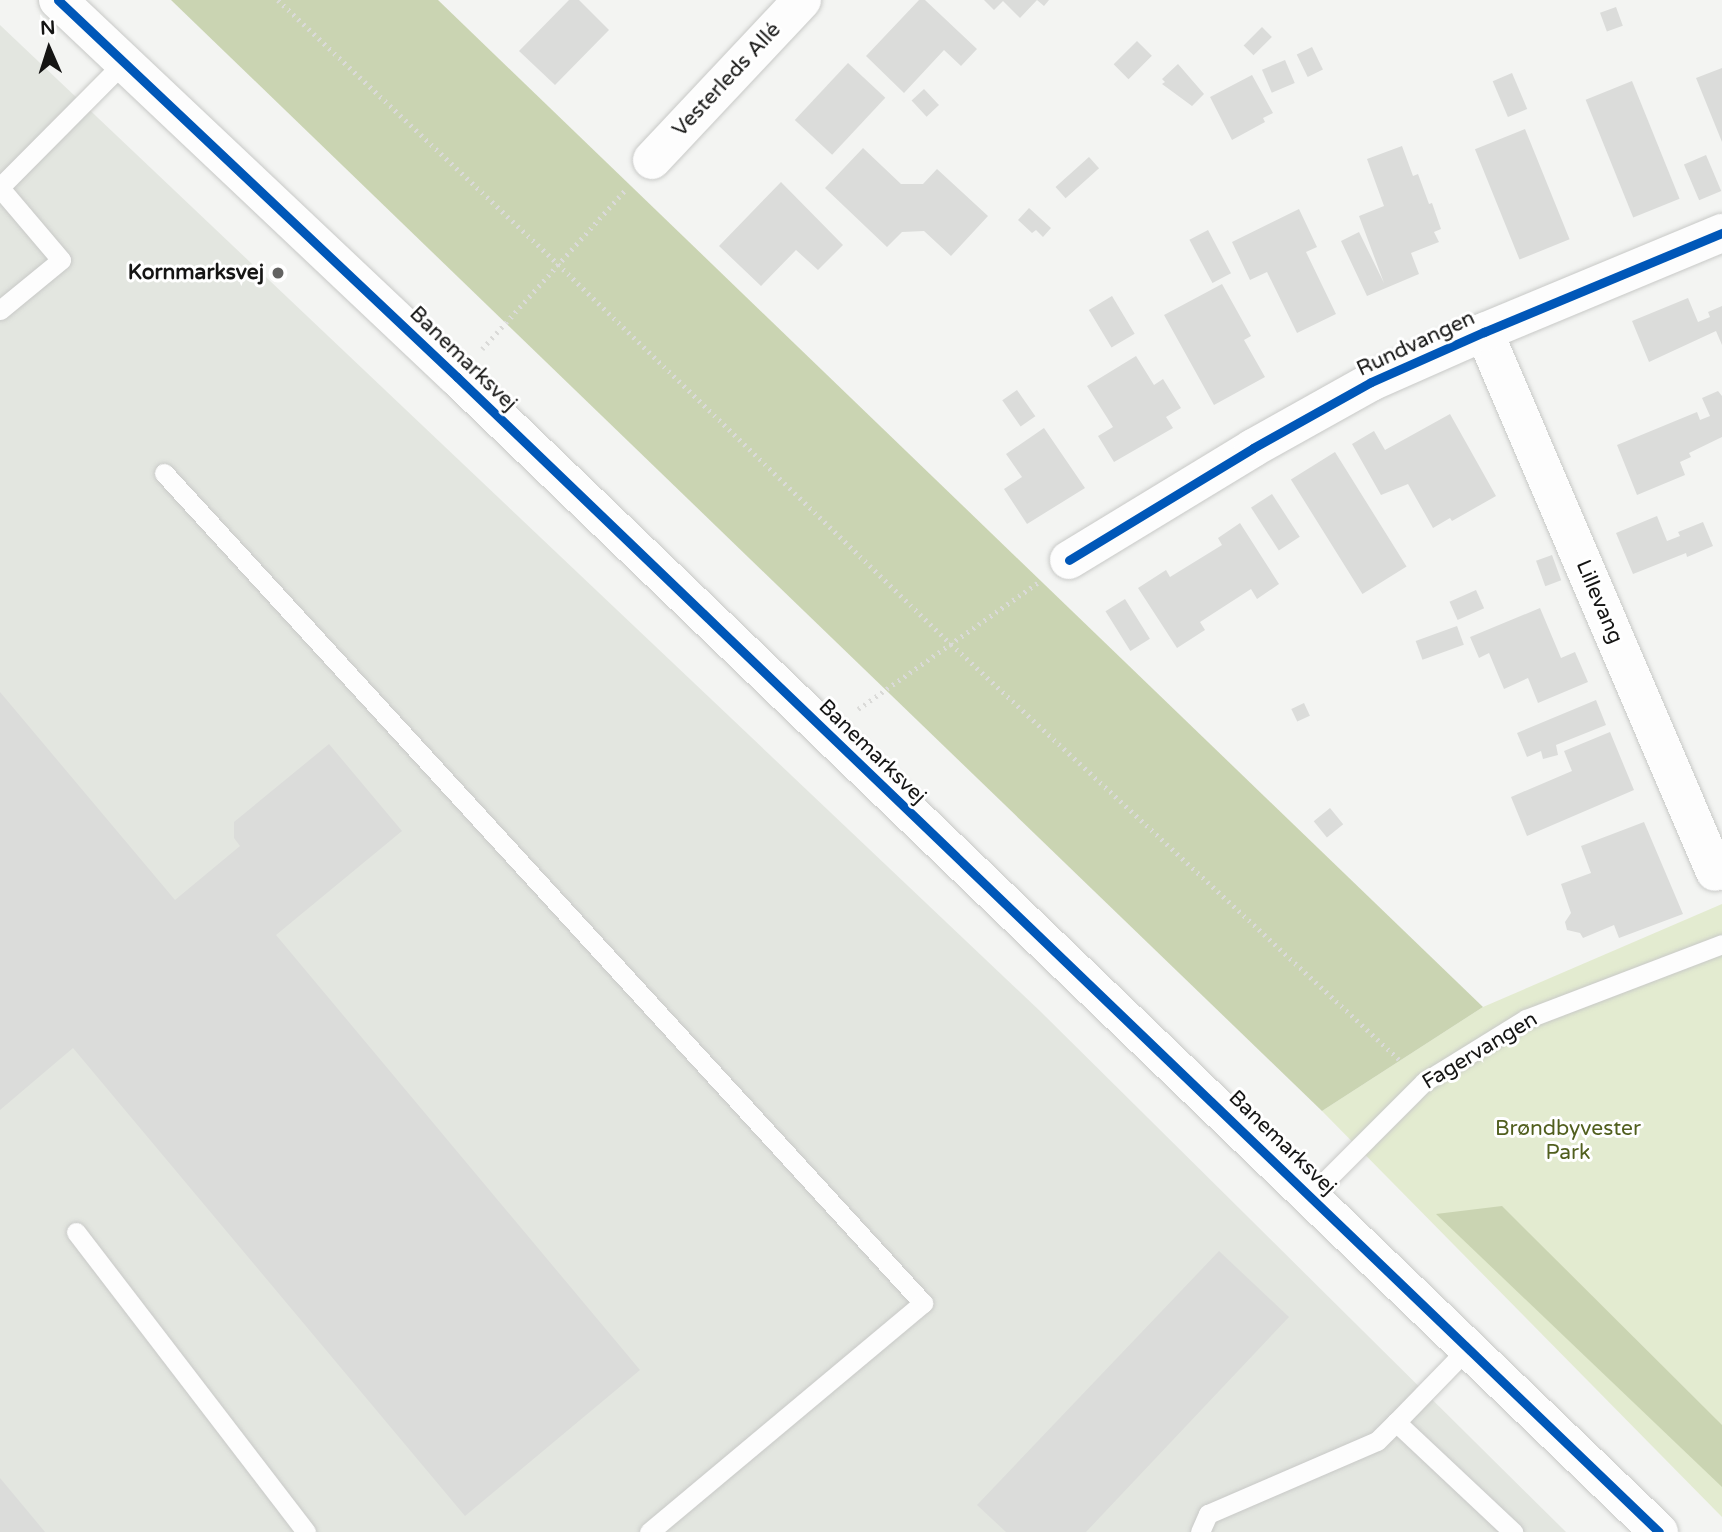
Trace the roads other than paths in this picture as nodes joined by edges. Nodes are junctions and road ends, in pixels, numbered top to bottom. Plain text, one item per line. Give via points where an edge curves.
1 (58, 0) edge
2 (802, 0) edge
3 (124, 63) junction
4 (653, 160) road end
5 (0, 188) edge
6 (1722, 233) edge
7 (0, 310) edge
8 (1484, 332) junction
9 (164, 473) dead end
10 (1069, 560) road end
11 (1715, 872) dead end
12 (1722, 944) edge
13 (1311, 1195) junction
14 (76, 1232) dead end
15 (1469, 1347) junction
16 (1396, 1422) junction
17 (306, 1532) edge
18 (649, 1532) edge
19 (1200, 1532) edge
20 (1513, 1532) edge
21 (1659, 1532) edge

1 - 3 street, Banemarksvej
2 - 4 street, Vesterleds Allé
3 - 5 lane
3 - 13 street, Banemarksvej
5 - 7 lane via 61,260
6 - 8 street, Rundvangen
8 - 10 street, Rundvangen via 1371,382
8 - 11 street, Lillevang
9 - 18 lane via 923,1303
12 - 13 lane, Fagervangen via 1526,1019 1424,1082
13 - 15 street, Banemarksvej
14 - 17 lane
15 - 16 lane
15 - 21 street, Banemarksvej
16 - 19 lane via 1377,1441 1208,1514
16 - 20 lane

